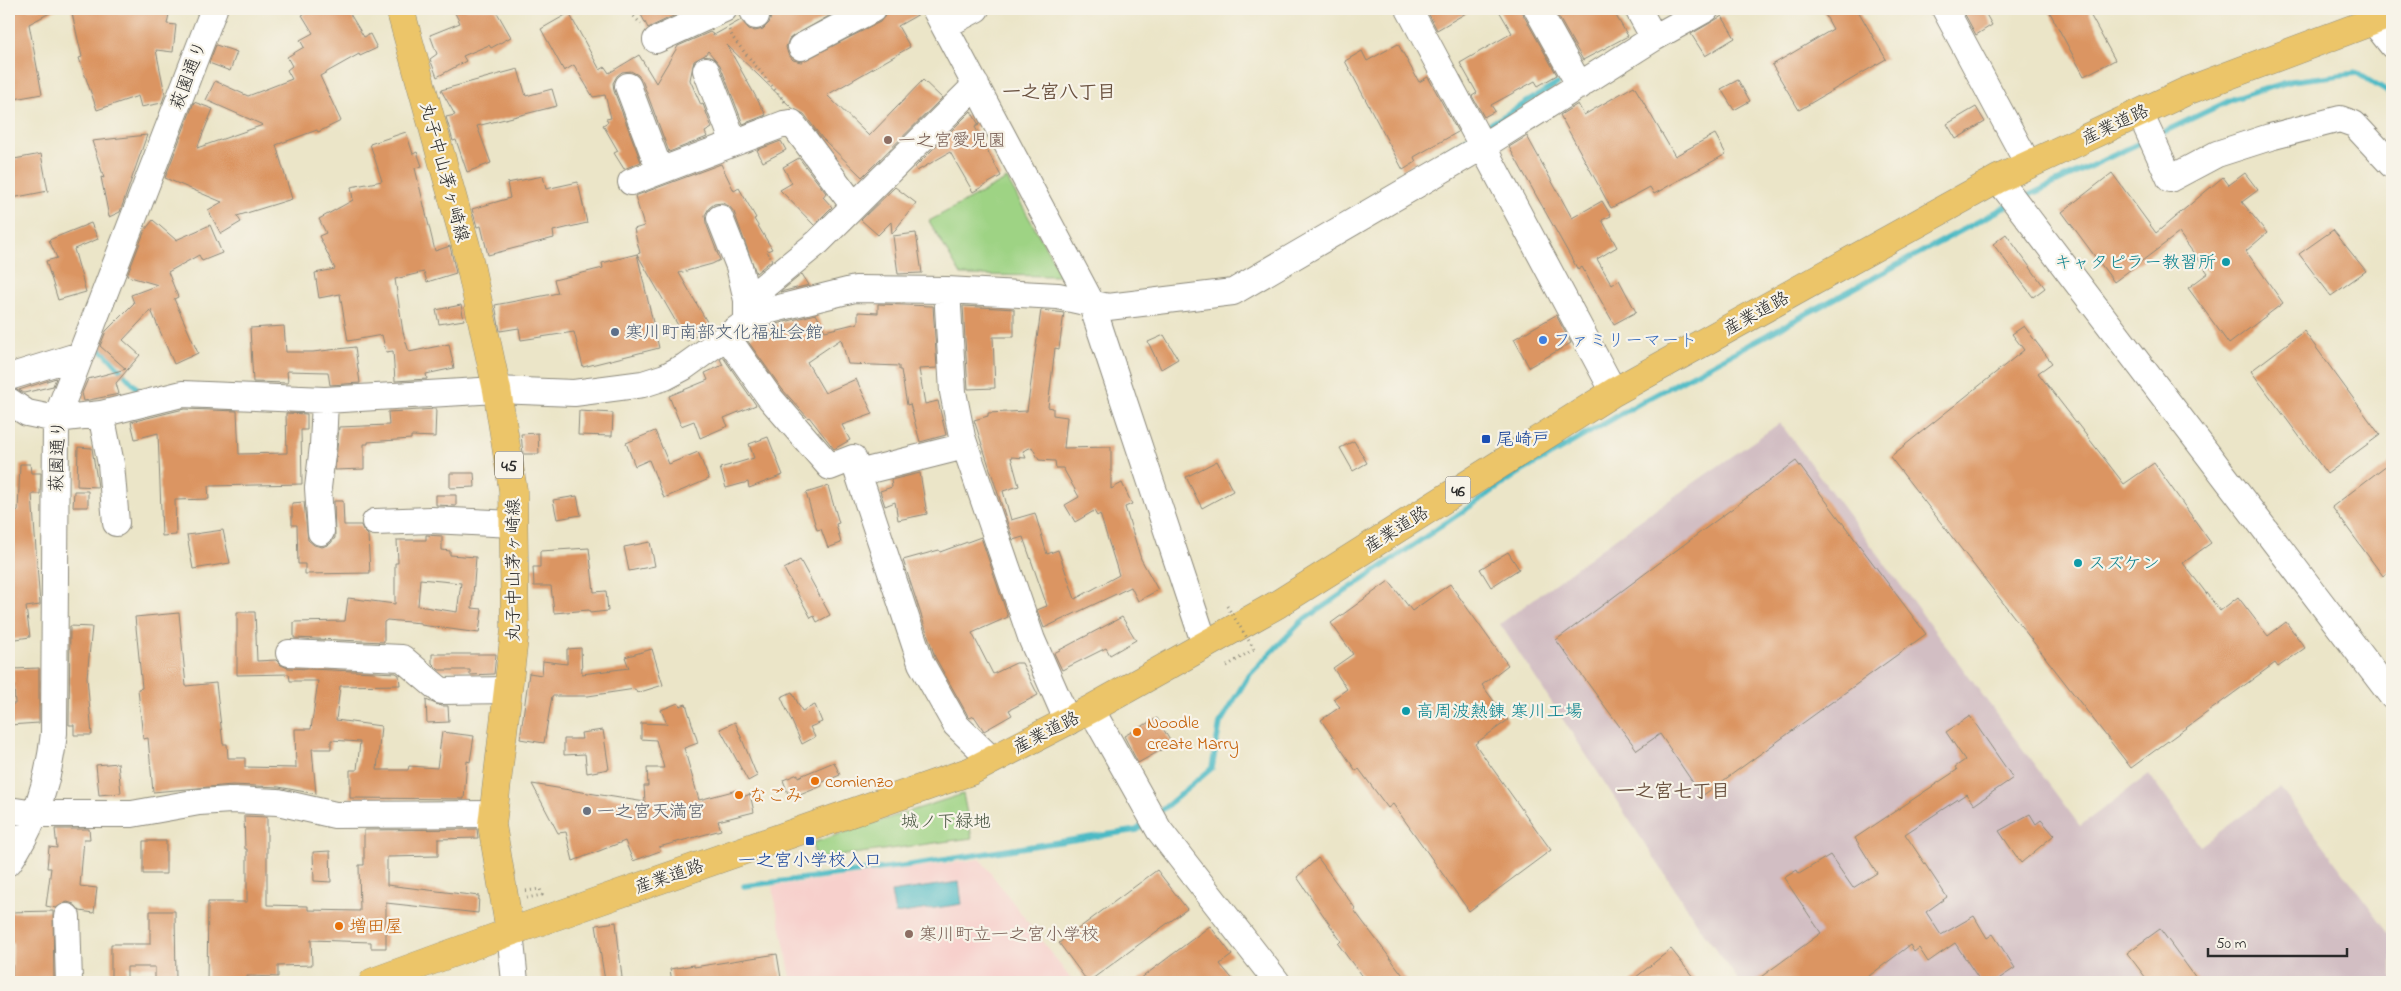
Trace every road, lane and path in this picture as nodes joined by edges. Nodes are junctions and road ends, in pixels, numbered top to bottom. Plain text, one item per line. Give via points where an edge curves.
1 (214, 9) edge
2 (400, 9) edge
3 (873, 9) edge
4 (976, 9) edge
5 (1409, 9) edge
6 (1537, 9) edge
7 (1638, 9) edge
8 (1945, 9) edge
9 (722, 10) edge
10 (1701, 10) edge
11 (687, 17) edge
12 (939, 17) edge
13 (2383, 17) edge
14 (1654, 38) junction
15 (656, 40) dead end
16 (2392, 46) edge
17 (801, 47) dead end
18 (706, 70) dead end
19 (976, 85) junction
20 (628, 86) dead end
21 (1580, 86) junction
22 (2140, 112) junction
23 (792, 123) junction
24 (1478, 137) junction
25 (734, 143) junction
26 (2028, 164) junction
27 (2392, 165) edge
28 (660, 171) junction
29 (1998, 179) junction
30 (631, 182) dead end
31 (854, 206) junction
32 (720, 218) dead end
33 (948, 290) junction
34 (1091, 302) junction
35 (743, 315) junction
36 (80, 355) junction
37 (9, 377) edge
38 (497, 390) junction
39 (1614, 392) junction
40 (9, 400) edge
41 (325, 400) junction
42 (101, 414) junction
43 (56, 419) junction
44 (965, 446) junction
45 (858, 473) junction
46 (375, 522) dead end
47 (116, 523) dead end
48 (513, 524) junction
49 (321, 532) dead end
50 (1228, 606) dead end
51 (1205, 644) junction
52 (289, 653) dead end
53 (1227, 666) dead end
54 (508, 690) junction
55 (2392, 696) edge
56 (1091, 709) junction
57 (1068, 722) junction
58 (992, 760) junction
59 (9, 810) edge
60 (35, 814) junction
61 (493, 814) junction
62 (9, 862) edge
63 (523, 892) dead end
64 (524, 898) dead end
65 (67, 917) dead end
66 (510, 932) junction
67 (69, 982) edge
68 (373, 982) edge
69 (515, 982) edge
70 (1277, 982) edge

1 - 36 street, 萩園通り
2 - 38 main road, 丸子中山茅ヶ崎線 / 45 via 466,246
3 - 17 street
4 - 12 street
5 - 24 street
6 - 21 street
7 - 14 street
8 - 26 street
9 - 11 street
9 - 23 path via 734,38 790,110
10 - 14 street
11 - 15 street
12 - 19 street
13 - 16 street
13 - 22 main road, 産業道路 / 46
14 - 21 street
18 - 25 street
19 - 31 street
19 - 34 street
20 - 28 street
21 - 24 street
22 - 26 main road, 産業道路 / 46
22 - 27 street via 2170,179 2217,154 2340,119 2354,124
23 - 25 street
23 - 31 street
24 - 34 street via 1233,292 1125,306 1108,307
24 - 39 street
25 - 28 street
26 - 29 main road, 産業道路 / 46
28 - 30 street
29 - 39 main road, 産業道路 / 46
29 - 55 street
31 - 35 street
32 - 35 street via 739,266
33 - 34 street via 1058,296
33 - 35 street via 854,289
33 - 44 street via 953,392
34 - 51 street
35 - 38 street via 684,367 665,378 574,393
35 - 45 street via 770,398 830,466 853,458
36 - 37 street
36 - 43 street, 萩園通り
38 - 41 street
38 - 48 main road, 丸子中山茅ヶ崎線 / 45 via 513,490
39 - 51 main road, 産業道路 / 46 via 1278,604
40 - 43 street via 27,413
41 - 42 street via 182,394
41 - 49 street via 318,488
42 - 43 street
42 - 47 street via 111,464
43 - 60 street, 萩園通り via 54,733 50,766
44 - 45 street
44 - 57 street via 1032,640
45 - 58 street via 921,663 956,725
46 - 48 street via 432,520
48 - 54 main road, 丸子中山茅ヶ崎線 / 45 via 515,630
50 - 53 path, bridge via 1254,648
51 - 56 main road, 産業道路 / 46
52 - 54 street via 402,658 441,691
54 - 61 main road, 丸子中山茅ヶ崎線 / 45
56 - 57 main road, 産業道路 / 46
56 - 70 street via 1153,820
57 - 58 main road, 産業道路 / 46
58 - 66 main road, 産業道路 / 46 via 971,771
59 - 60 street
60 - 61 street via 132,814 199,802 231,800 278,802 335,815
60 - 62 street, 萩園通り via 25,838
61 - 66 main road, 丸子中山茅ヶ崎線 / 45 via 492,825
63 - 64 path via 540,889 542,895
65 - 67 street
66 - 68 main road, 産業道路 / 46
66 - 69 street

